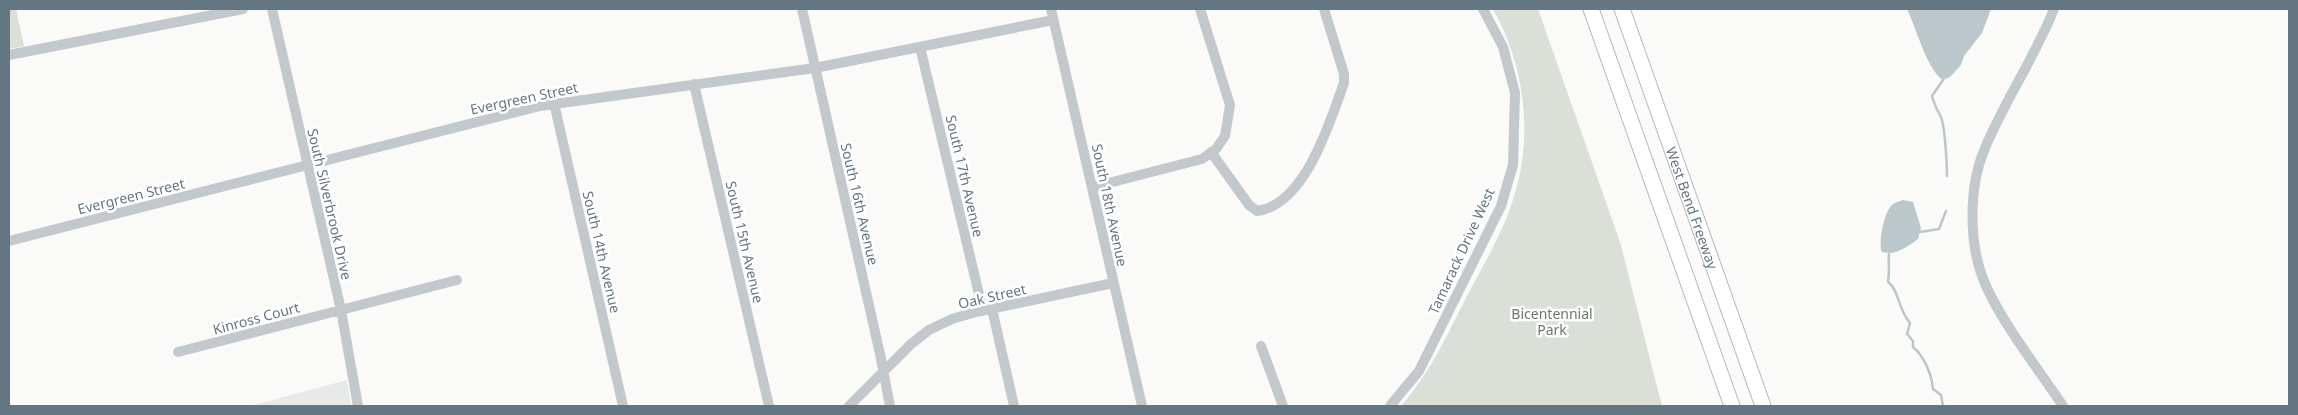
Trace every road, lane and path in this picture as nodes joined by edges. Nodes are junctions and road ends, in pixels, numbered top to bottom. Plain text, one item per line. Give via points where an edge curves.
1 (242, 9) edge
2 (272, 9) edge
3 (802, 9) edge
4 (1051, 9) edge
5 (1200, 9) edge
6 (1324, 9) edge
7 (1483, 9) edge
8 (1591, 9) edge
9 (1622, 9) edge
10 (2054, 9) edge
11 (1053, 20) junction
12 (920, 47) junction
13 (9, 55) edge
14 (815, 68) junction
15 (694, 84) junction
16 (554, 103) junction
17 (1211, 152) junction
18 (307, 166) junction
19 (1093, 187) junction
20 (9, 241) edge
21 (457, 280) dead end
22 (1113, 283) junction
23 (341, 310) junction
24 (987, 310) junction
25 (1262, 346) dead end
26 (178, 352) dead end
27 (883, 371) junction
28 (358, 406) edge
29 (623, 406) edge
30 (769, 406) edge
31 (849, 406) edge
32 (890, 406) edge
33 (1014, 406) edge
34 (1142, 406) edge
35 (1282, 406) edge
36 (1390, 406) edge
37 (1732, 406) edge
38 (1763, 406) edge
39 (2063, 406) edge

1 - 13 street
2 - 18 street, South Silverbrook Drive
3 - 14 street, South 16th Avenue
4 - 11 street, South 18th Avenue
5 - 17 street via 1230,106 1225,136
6 - 17 street via 1344,83 1324,140 1294,189 1267,210 1257,211
7 - 36 street, Tamarack Drive West via 1504,47 1514,93 1516,124 1512,165 1501,206 1419,371
8 - 37 highway
9 - 38 highway, West Bend Freeway
10 - 39 street via 1984,149 1975,188 1974,231 1978,258 1989,292
11 - 12 street, Evergreen Street
11 - 19 street, South 18th Avenue
12 - 14 street, Evergreen Street
12 - 24 street, South 17th Avenue
14 - 15 street, Evergreen Street
14 - 27 street, South 16th Avenue
15 - 16 street, Evergreen Street
15 - 30 street, South 15th Avenue
16 - 18 street, Evergreen Street
16 - 29 street, South 14th Avenue
17 - 19 street via 1186,164
18 - 20 street, Evergreen Street
18 - 23 street, South Silverbrook Drive
19 - 22 street, South 18th Avenue
21 - 23 street, Kinross Court
22 - 24 street, Oak Street
22 - 34 street, South 18th Avenue
23 - 26 street, Kinross Court
23 - 28 street, South Silverbrook Drive
24 - 27 street, Oak Street via 952,319 929,330
24 - 33 street, South 17th Avenue
25 - 35 street
27 - 31 street, Oak Street
27 - 32 street, South 16th Avenue

